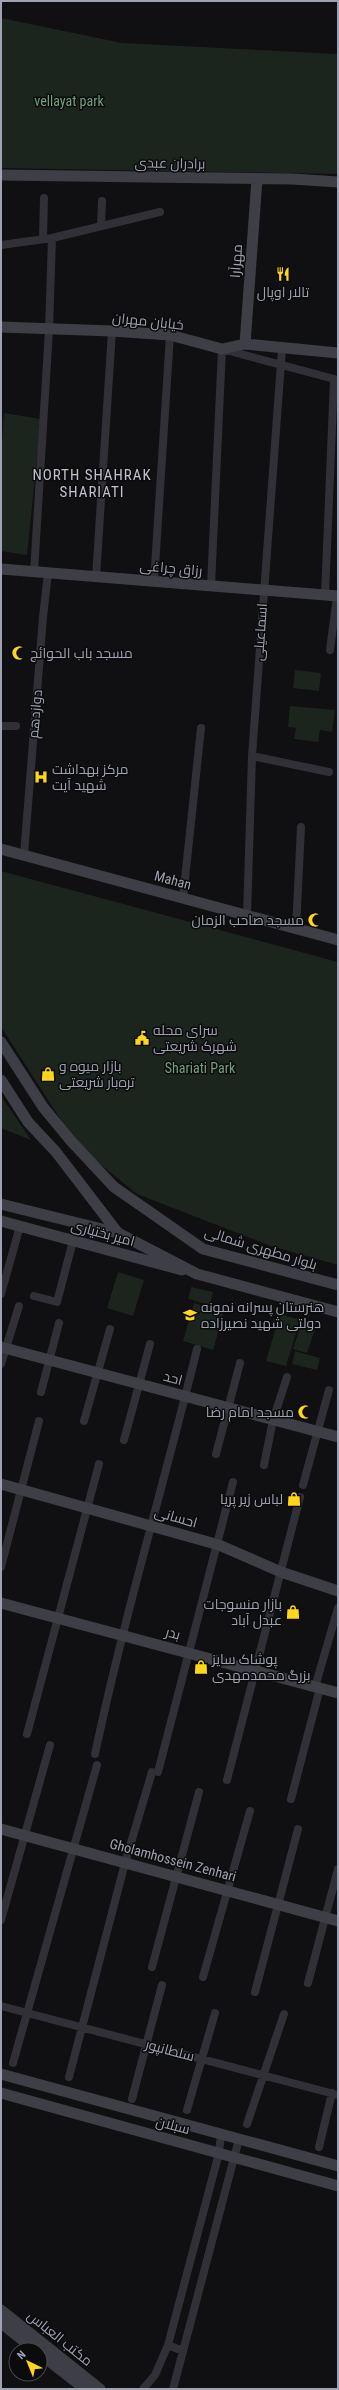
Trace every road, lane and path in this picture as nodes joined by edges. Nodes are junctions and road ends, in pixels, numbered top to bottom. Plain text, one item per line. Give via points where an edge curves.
1 (1, 175) edge
2 (257, 179) junction
3 (338, 182) edge
4 (44, 198) dead end
5 (102, 200) dead end
6 (160, 212) dead end
7 (100, 226) junction
8 (43, 238) junction
9 (52, 238) junction
10 (1, 245) edge
11 (1, 327) edge
12 (49, 330) junction
13 (112, 331) junction
14 (170, 335) junction
15 (245, 344) junction
16 (222, 349) junction
17 (282, 349) junction
18 (338, 353) edge
19 (280, 366) junction
20 (336, 380) edge
21 (1, 569) edge
22 (34, 572) junction
23 (48, 573) junction
24 (96, 577) junction
25 (154, 582) junction
26 (212, 586) junction
27 (263, 590) junction
28 (325, 595) junction
29 (338, 596) edge
30 (330, 650) dead end
31 (1, 726) edge
32 (16, 726) dead end
33 (201, 728) dead end
34 (252, 756) junction
35 (329, 772) dead end
36 (301, 827) dead end
37 (1, 849) edge
38 (24, 855) junction
39 (183, 898) junction
40 (247, 915) junction
41 (296, 929) junction
42 (338, 940) edge
43 (1, 1042) edge
44 (1, 1080) edge
45 (1, 1204) edge
46 (1, 1221) edge
47 (20, 1226) junction
48 (118, 1233) junction
49 (73, 1241) junction
50 (197, 1274) junction
51 (338, 1286) edge
52 (1, 1294) edge
53 (34, 1296) dead end
54 (19, 1306) dead end
55 (338, 1312) edge
56 (59, 1323) dead end
57 (110, 1329) dead end
58 (150, 1344) dead end
59 (3, 1347) edge
60 (197, 1349) dead end
61 (48, 1359) junction
62 (240, 1363) dead end
63 (1, 1364) edge
64 (98, 1373) junction
65 (287, 1377) dead end
66 (139, 1384) junction
67 (329, 1390) dead end
68 (41, 1392) dead end
69 (185, 1396) junction
70 (227, 1408) junction
71 (273, 1420) junction
72 (39, 1421) dead end
73 (84, 1421) dead end
74 (316, 1431) junction
75 (338, 1437) edge
76 (124, 1440) dead end
77 (216, 1454) dead end
78 (99, 1464) dead end
79 (264, 1465) dead end
80 (233, 1482) dead end
81 (1, 1484) edge
82 (303, 1485) dead end
83 (22, 1490) junction
84 (300, 1497) dead end
85 (86, 1507) junction
86 (152, 1525) junction
87 (219, 1545) junction
88 (1, 1567) edge
89 (282, 1572) junction
90 (338, 1591) edge
91 (1, 1602) edge
92 (338, 1608) edge
93 (57, 1618) junction
94 (121, 1635) junction
95 (187, 1653) junction
96 (254, 1671) junction
97 (317, 1688) junction
98 (338, 1693) edge
99 (27, 1734) dead end
100 (50, 1745) dead end
101 (95, 1754) dead end
102 (97, 1765) dead end
103 (228, 1780) dead end
104 (198, 1792) dead end
105 (291, 1799) dead end
106 (250, 1811) dead end
107 (1, 1829) edge
108 (298, 1829) dead end
109 (24, 1835) junction
110 (72, 1848) junction
111 (125, 1863) junction
112 (338, 1869) edge
113 (176, 1877) junction
114 (228, 1891) junction
115 (280, 1905) junction
116 (326, 1918) junction
117 (1, 1920) edge
118 (338, 1921) edge
119 (152, 1967) dead end
120 (203, 1977) dead end
121 (308, 1983) dead end
122 (162, 1985) dead end
123 (255, 1992) dead end
124 (1, 2006) edge
125 (28, 2013) junction
126 (215, 2013) dead end
127 (284, 2014) dead end
128 (82, 2028) junction
129 (146, 2044) junction
130 (202, 2059) junction
131 (13, 2063) dead end
132 (1, 2074) edge
133 (264, 2075) junction
134 (69, 2077) dead end
135 (1, 2093) edge
136 (335, 2094) edge
137 (132, 2099) dead end
138 (187, 2110) dead end
139 (247, 2124) dead end
140 (221, 2134) junction
141 (239, 2138) junction
142 (319, 2147) dead end
143 (219, 2153) junction
144 (235, 2157) junction
145 (338, 2166) edge
146 (338, 2186) edge
147 (1, 2310) edge
148 (1, 2323) edge
149 (26, 2342) edge
150 (168, 2345) junction
151 (183, 2351) junction
152 (48, 2360) edge
153 (85, 2389) edge
154 (100, 2389) edge
155 (143, 2389) edge
156 (173, 2389) edge

1 - 2 street, برادران عبدی
2 - 3 street, برادران عبدی
2 - 15 street, مهرآرا
4 - 8 street
5 - 7 street
6 - 7 street
7 - 9 street
8 - 9 street
8 - 10 street
9 - 12 street
11 - 12 street, خیابان مهران
12 - 13 street, خیابان مهران
12 - 22 street
13 - 14 street, خیابان مهران
13 - 24 street
14 - 16 street, خیابان مهران
14 - 25 street
15 - 16 street, خیابان مهران
15 - 17 street, خیابان مهران
16 - 19 street
16 - 26 street
17 - 18 street, خیابان مهران
17 - 19 street, اسماعیلی
19 - 20 street
19 - 27 street, اسماعیلی
20 - 28 street
21 - 22 street, رزاق چراغی
22 - 23 street, رزاق چراغی
23 - 24 street, رزاق چراغی
23 - 38 street, دوازدهم
24 - 25 street, رزاق چراغی
25 - 26 street, رزاق چراغی
26 - 27 street, رزاق چراغی
27 - 28 street, رزاق چراغی
27 - 34 street, اسماعیلی
28 - 29 street, رزاق چراغی
29 - 30 street
31 - 32 street
33 - 39 street
34 - 35 street
34 - 40 street, اسماعیلی
36 - 41 street
37 - 38 street, Mahan
38 - 39 street, Mahan
39 - 40 street, Mahan
40 - 41 street, Mahan
41 - 42 street, Mahan
43 - 51 street, بلوار مطهری شمالی via 42,1107 114,1187 203,1249
44 - 48 street via 28,1122 56,1152
45 - 48 street, امیر بختیاری
46 - 47 street, امیر بختیاری
47 - 49 street, امیر بختیاری
47 - 52 street
48 - 50 street
49 - 50 street, امیر بختیاری
49 - 53 street via 57,1302
50 - 55 street
54 - 59 street
56 - 61 street
57 - 64 street
58 - 66 street
59 - 61 street, احد
59 - 63 street
60 - 69 street
61 - 64 street, احد
61 - 68 street
62 - 70 street
64 - 66 street, احد
64 - 73 street
65 - 71 street
66 - 69 street, احد
66 - 76 street
67 - 74 street
69 - 70 street, احد
69 - 86 street
70 - 71 street, احد
70 - 77 street
71 - 74 street, احد
71 - 79 street
72 - 83 street
74 - 75 street, احد
74 - 82 street
78 - 85 street
80 - 87 street
81 - 83 street, احسانی
83 - 85 street, احسانی
83 - 88 street
84 - 89 street
85 - 86 street, احسانی
85 - 93 street
86 - 87 street, احسانی
86 - 94 street
87 - 89 street, احسانی
87 - 95 street
89 - 90 street, احسانی
89 - 96 street
91 - 93 street, بدر
92 - 97 street
93 - 94 street, بدر
93 - 99 street
94 - 95 street, بدر
94 - 101 street
95 - 96 street, بدر
95 - 111 street via 155,1772
96 - 97 street, بدر
96 - 103 street
97 - 98 street, بدر
97 - 105 street
100 - 109 street
102 - 110 street
104 - 113 street
106 - 114 street
107 - 109 street, Gholamhossein Zenhari
108 - 115 street
109 - 110 street, Gholamhossein Zenhari
109 - 117 street
110 - 111 street, Gholamhossein Zenhari
110 - 125 street
111 - 113 street, Gholamhossein Zenhari
111 - 128 street
112 - 116 street
113 - 114 street, Gholamhossein Zenhari
113 - 119 street
114 - 115 street, Gholamhossein Zenhari
114 - 120 street
115 - 116 street, Gholamhossein Zenhari
115 - 123 street
116 - 118 street, Gholamhossein Zenhari
116 - 121 street
122 - 129 street
124 - 125 street, سلطانپور
125 - 128 street, سلطانپور
125 - 131 street
126 - 130 street
127 - 133 street
128 - 129 street, سلطانپور
128 - 134 street
129 - 130 street, سلطانپور
129 - 137 street
130 - 133 street, سلطانپور
130 - 138 street
132 - 140 street, سبلان
133 - 136 street, سلطانپور
133 - 139 street
135 - 143 street, سبلان
136 - 142 street
140 - 141 street, سبلان
140 - 143 street
141 - 144 street
141 - 145 street, سبلان
143 - 144 street, سبلان
143 - 150 street
144 - 146 street, سبلان
144 - 151 street
147 - 154 street, مکتب العباس
148 - 149 street, مکتب العباس
150 - 151 street
150 - 155 street via 155,2375
151 - 156 street
152 - 153 street, مکتب العباس

